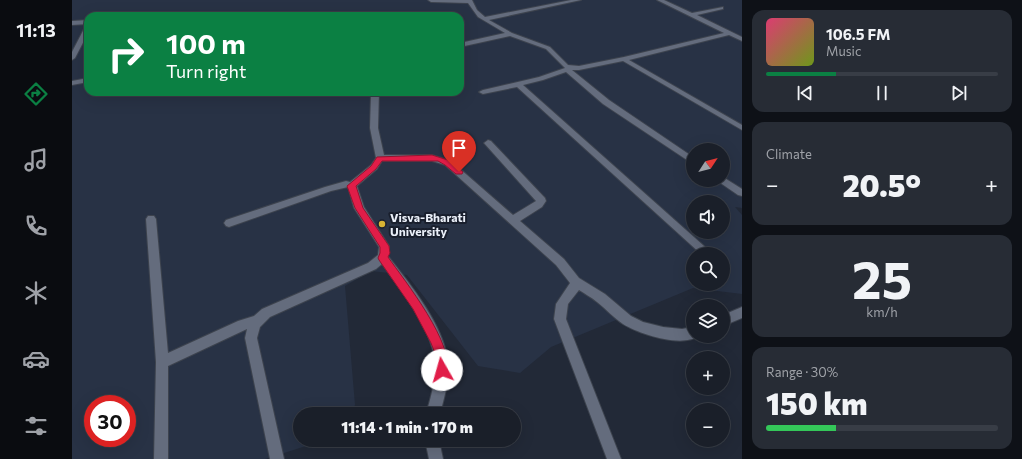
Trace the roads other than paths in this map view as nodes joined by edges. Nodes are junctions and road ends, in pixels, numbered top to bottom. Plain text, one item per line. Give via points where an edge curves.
1 (431, 0) edge
2 (578, 0) edge
3 (660, 0) edge
4 (469, 1) edge
5 (721, 8) dead end
6 (692, 15) junction
7 (485, 19) junction
8 (84, 22) edge
9 (72, 23) edge
10 (730, 33) junction
11 (510, 34) junction
12 (84, 35) edge
13 (742, 39) edge
14 (464, 44) edge
15 (72, 58) edge
16 (624, 59) junction
17 (569, 69) junction
18 (84, 81) edge
19 (72, 83) edge
20 (519, 85) junction
21 (483, 92) dead end
22 (375, 96) edge
23 (742, 128) edge
24 (488, 143) dead end
25 (686, 156) edge
26 (380, 158) junction
27 (730, 185) edge
28 (352, 186) junction
29 (741, 193) edge
30 (151, 219) dead end
31 (513, 220) junction
32 (229, 223) dead end
33 (700, 247) edge
34 (383, 258) junction
35 (575, 281) junction
36 (742, 312) edge
37 (730, 318) edge
38 (257, 320) junction
39 (686, 334) edge
40 (162, 362) junction
41 (435, 407) edge
42 (433, 447) edge
43 (161, 459) edge
44 (277, 459) edge
45 (436, 459) edge
46 (614, 459) edge

1 - 4 street
2 - 7 street
3 - 6 street
4 - 7 street via 471,7
5 - 6 street
6 - 10 street
7 - 11 street
8 - 9 street
10 - 13 street
10 - 16 street
11 - 14 street
11 - 17 street via 548,48
12 - 15 street
16 - 17 street
16 - 23 street
17 - 20 street
17 - 25 street via 606,102
18 - 19 street
20 - 21 street
20 - 33 street
22 - 26 street via 374,128
24 - 31 street via 541,201
26 - 28 street via 374,167
26 - 31 street via 432,158 448,163
27 - 29 street
28 - 32 street via 346,184 328,189
28 - 34 street via 359,208 384,246
30 - 40 street
31 - 35 street via 560,262
34 - 38 street via 372,266 292,300
34 - 41 street via 417,306 441,356 442,383
35 - 39 street via 627,320 641,327 663,333
35 - 46 street via 576,285 563,301 560,320
36 - 37 street
38 - 40 street
38 - 44 street via 252,338
40 - 43 street
42 - 45 street

